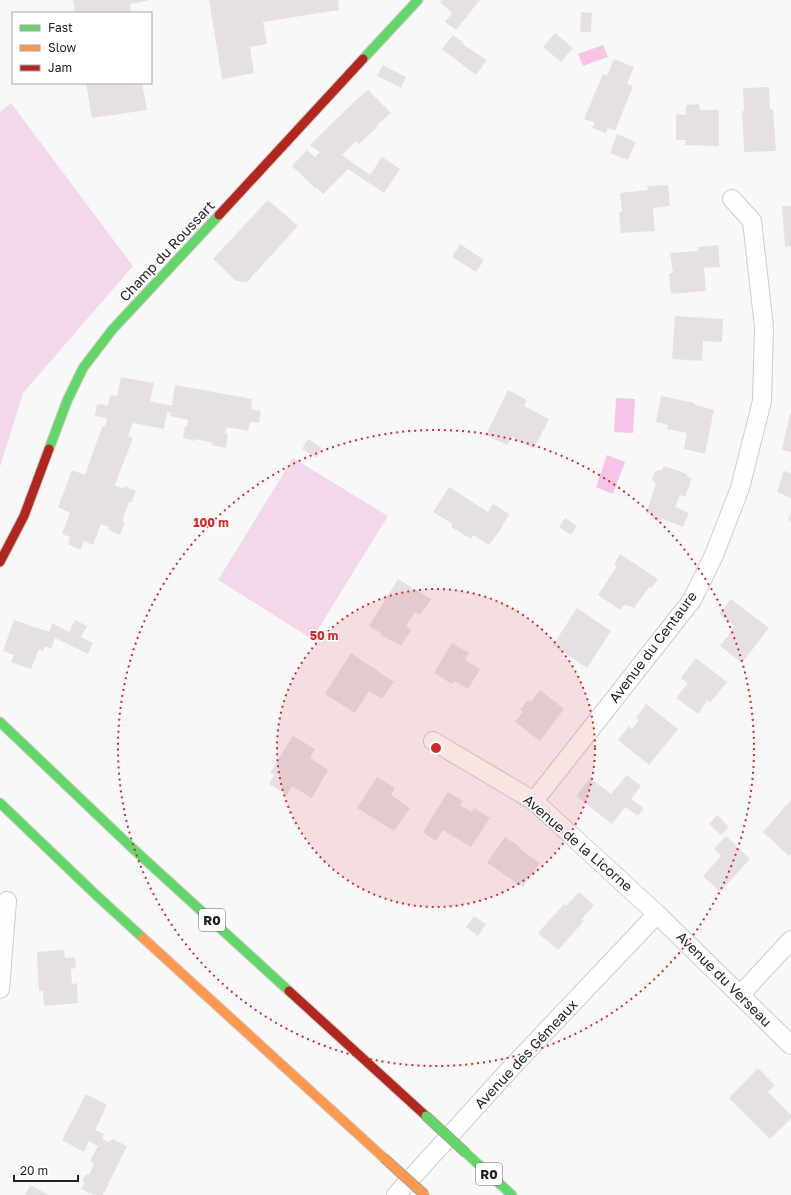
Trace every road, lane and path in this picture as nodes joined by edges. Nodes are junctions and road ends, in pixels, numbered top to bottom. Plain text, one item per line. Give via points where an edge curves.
1 (418, 0) edge
2 (732, 199) dead end
3 (0, 562) edge
4 (0, 722) edge
5 (432, 740) dead end
6 (534, 801) junction
7 (0, 803) edge
8 (8, 901) dead end
9 (657, 914) junction
10 (791, 940) edge
11 (0, 989) edge
12 (740, 995) junction
13 (791, 1045) edge
14 (396, 1195) edge
15 (425, 1195) edge
16 (512, 1195) edge

1 - 3 main road, Champ du Roussart via 112,330 83,368 67,401 24,516
2 - 6 street, Avenue du Centaure via 752,221 764,327 762,401 740,488 714,554 692,600
4 - 16 main road, R0, bridge via 129,845
5 - 6 street, Avenue de la Licorne
6 - 9 street, Avenue de la Licorne
7 - 15 main road, bridge via 95,894
8 - 11 street
9 - 12 street, Avenue du Verseau
9 - 14 street, Avenue des Gémeaux
10 - 12 street
12 - 13 street, Avenue du Verseau

